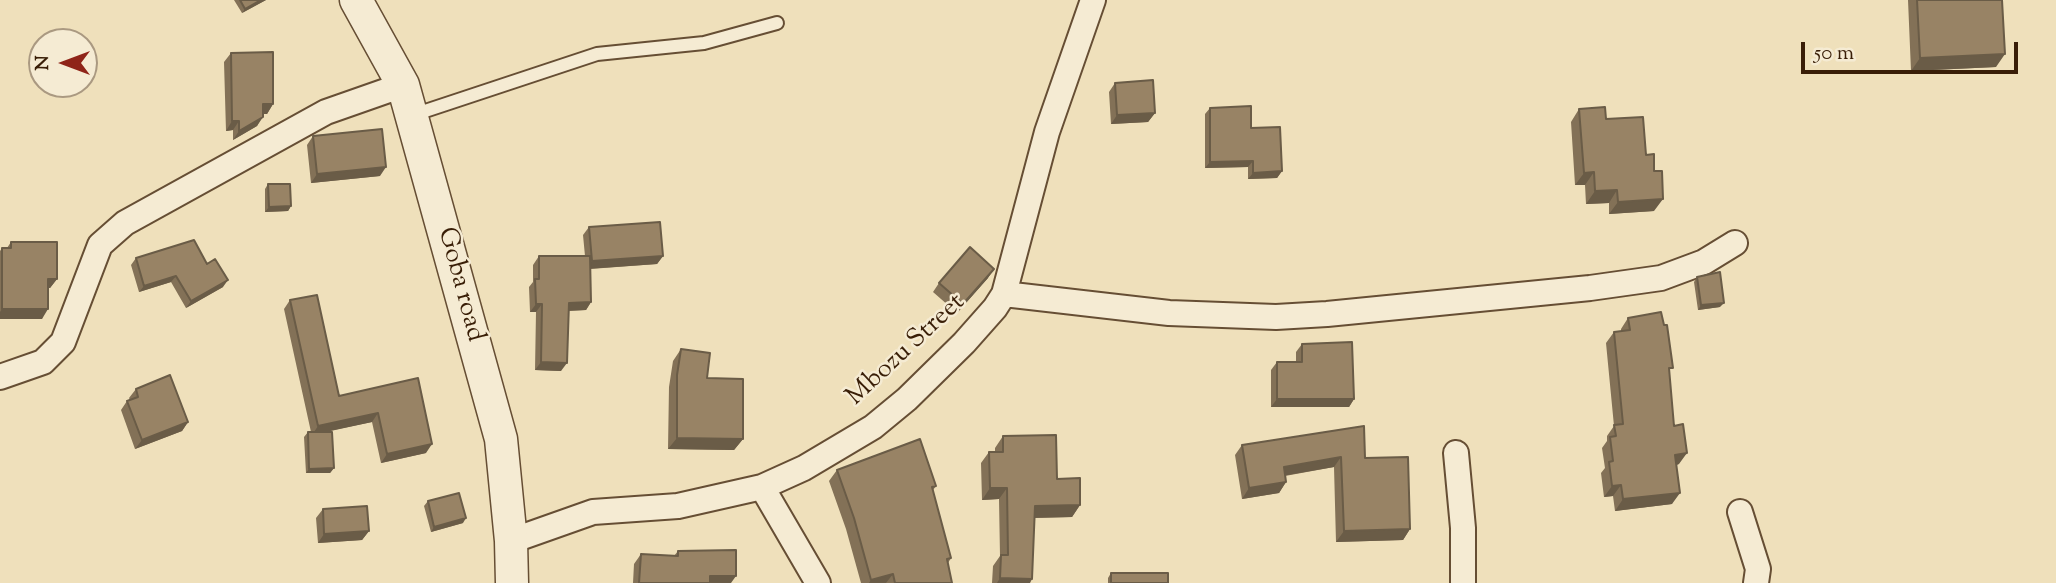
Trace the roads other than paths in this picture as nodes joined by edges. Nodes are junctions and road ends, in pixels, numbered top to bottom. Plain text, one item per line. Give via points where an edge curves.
1 (356, 0) edge
2 (1093, 0) edge
3 (777, 23) dead end
4 (403, 85) junction
5 (412, 115) junction
6 (1735, 243) dead end
7 (1004, 293) junction
8 (0, 377) edge
9 (1456, 453) dead end
10 (762, 487) junction
11 (1740, 512) dead end
12 (511, 541) junction
13 (512, 583) edge
14 (818, 583) edge
15 (1463, 583) edge
16 (1756, 583) edge

1 - 4 street, Goba road
2 - 7 street, Mbozu Street via 1047,132
3 - 5 lane via 704,43 597,54
4 - 5 street, Goba road
4 - 8 street via 326,112 125,223 100,245 63,342 43,362
5 - 12 street, Goba road via 501,439
6 - 7 street via 1704,262 1661,278 1314,315 1169,313
7 - 10 street, Mbozu Street via 964,343 873,427
9 - 15 street
10 - 12 street, Mbozu Street via 678,506 593,512
10 - 14 street
11 - 16 street via 1758,569
12 - 13 street, Goba road

